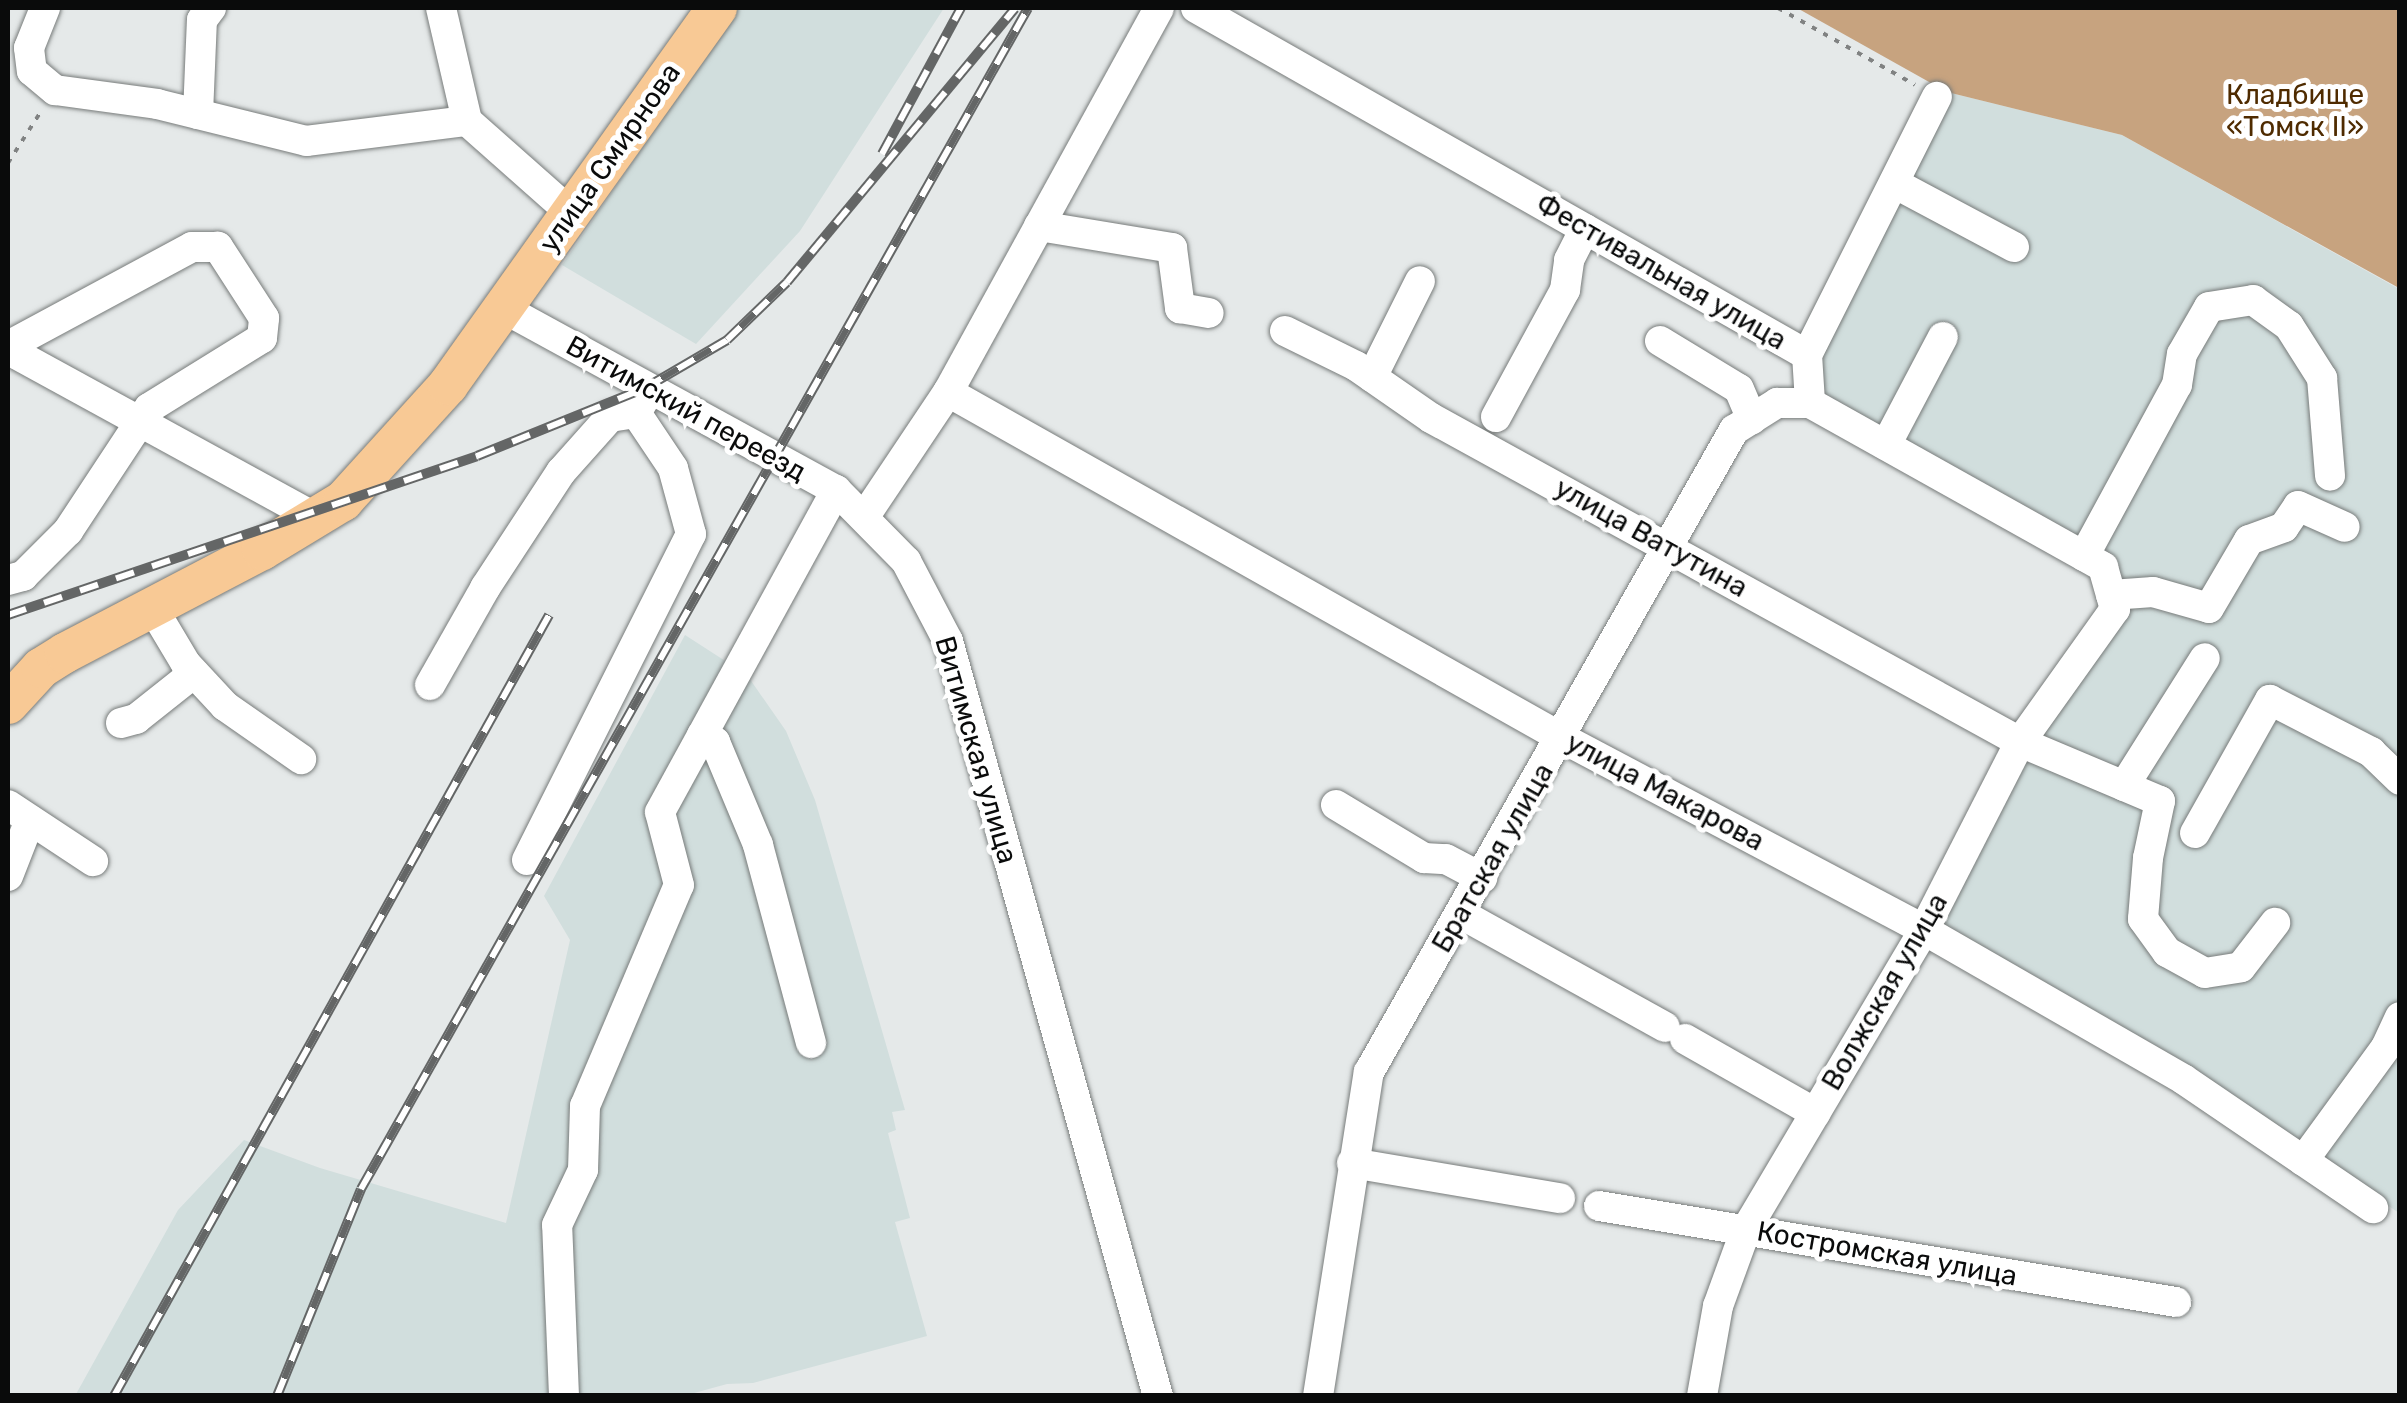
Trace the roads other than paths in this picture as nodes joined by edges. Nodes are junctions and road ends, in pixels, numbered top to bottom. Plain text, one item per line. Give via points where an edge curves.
1 (45, 8) edge
2 (211, 8) edge
3 (441, 8) edge
4 (717, 8) edge
5 (1159, 8) edge
6 (1196, 8) edge
7 (1937, 97) road end
8 (198, 114) junction
9 (467, 121) junction
10 (1894, 183) junction
11 (572, 214) junction
12 (1039, 226) junction
13 (1585, 229) junction
14 (2014, 247) dead end
15 (1420, 281) dead end
16 (504, 308) junction
17 (1209, 313) dead end
18 (1285, 331) dead end
19 (1943, 337) dead end
20 (1660, 341) dead end
21 (11, 352) edge
22 (1807, 355) junction
23 (1372, 377) junction
24 (948, 392) junction
25 (643, 402) junction
26 (1810, 403) junction
27 (1496, 417) dead end
28 (1752, 419) junction
29 (140, 424) junction
30 (1886, 445) junction
31 (2330, 476) dead end
32 (836, 490) junction
33 (320, 514) junction
34 (865, 516) junction
35 (2345, 527) dead end
36 (1669, 547) junction
37 (2084, 556) junction
38 (8, 580) edge
39 (2113, 602) junction
40 (152, 607) junction
41 (2205, 658) dead end
42 (194, 673) junction
43 (430, 685) dead end
44 (8, 704) edge
45 (122, 724) dead end
46 (702, 735) junction
47 (1562, 738) junction
48 (2020, 742) junction
49 (301, 759) dead end
50 (2400, 780) edge
51 (2124, 786) junction
52 (1336, 805) dead end
53 (18, 812) edge
54 (2195, 833) dead end
55 (93, 860) dead end
56 (527, 860) dead end
57 (8, 876) edge
58 (1482, 878) junction
59 (1462, 914) junction
60 (2275, 924) dead end
61 (1924, 930) junction
62 (2400, 1018) edge
63 (811, 1042) dead end
64 (1815, 1113) junction
65 (2304, 1160) junction
66 (1352, 1162) junction
67 (1560, 1198) dead end
68 (1598, 1206) dead end
69 (2373, 1208) dead end
70 (1746, 1230) junction
71 (2176, 1302) dead end
72 (564, 1396) edge
73 (1158, 1396) edge
74 (1318, 1396) edge
75 (1702, 1396) edge

1 - 8 street via 29,48 32,71 55,90
2 - 8 street via 202,20
3 - 9 street
4 - 11 main road, улица Смирнова
5 - 12 street
6 - 13 street, Фестивальная улица
7 - 10 street
8 - 9 street via 306,141
9 - 11 street
10 - 14 street
10 - 22 street
11 - 16 main road, улица Смирнова
12 - 17 street via 1172,248 1180,308
12 - 24 street
13 - 22 street, Фестивальная улица
13 - 27 street via 1569,260 1565,290
15 - 23 street
16 - 25 street, Витимский переезд
16 - 33 main road, улица Смирнова via 383,461
18 - 23 street, улица Ватутина
19 - 30 street
20 - 28 street via 1739,389
21 - 29 street
21 - 29 street via 192,248 218,247 264,318 262,338 149,408
22 - 26 street, Фестивальная улица
23 - 36 street, улица Ватутина via 1431,418
24 - 34 street
24 - 47 street, улица Макарова
25 - 32 street, Витимский переезд
25 - 43 street via 610,417 561,472
25 - 56 street via 673,468 691,534
26 - 28 street, Братская улица via 1777,403
26 - 30 street
28 - 36 street, Братская улица via 1734,430
29 - 33 street via 306,513
29 - 38 street via 68,531 23,576
30 - 37 street
31 - 37 street via 2322,378 2289,326 2253,300 2209,307 2182,354 2177,385
32 - 34 street, Витимский переезд
32 - 46 street
33 - 40 main road, улица Смирнова
34 - 73 street, Витимская улица via 906,561 948,642
35 - 39 street via 2298,506 2284,526 2248,540 2209,608 2152,592
36 - 47 street, Братская улица
36 - 48 street, улица Ватутина
37 - 39 street via 2103,567
39 - 48 street, Волжская улица
40 - 42 street
40 - 44 main road, улица Смирнова via 41,668
41 - 51 street
42 - 45 street
42 - 49 street via 225,706
46 - 63 street via 714,742 758,845
46 - 72 street via 660,812 679,886 584,1106 583,1170 557,1225
47 - 58 street, Братская улица
47 - 61 street, улица Макарова
48 - 51 street, улица Ватутина
48 - 61 street, Волжская улица
50 - 54 street via 2371,752 2270,700
51 - 60 street, улица Ватутина via 2160,801 2143,920 2167,952 2205,973 2241,967
52 - 58 street via 1424,858 1446,859
53 - 55 street
53 - 57 street
58 - 59 street, Братская улица
59 - 64 street
59 - 66 street, Братская улица via 1369,1072
61 - 64 street, Волжская улица
61 - 65 street, улица Макарова via 2183,1079
62 - 65 street
64 - 70 street, Волжская улица
65 - 69 street, улица Макарова
66 - 67 street
66 - 74 street, Братская улица
68 - 70 street, Костромская улица
70 - 71 street, Костромская улица
70 - 75 street, Волжская улица via 1718,1306

